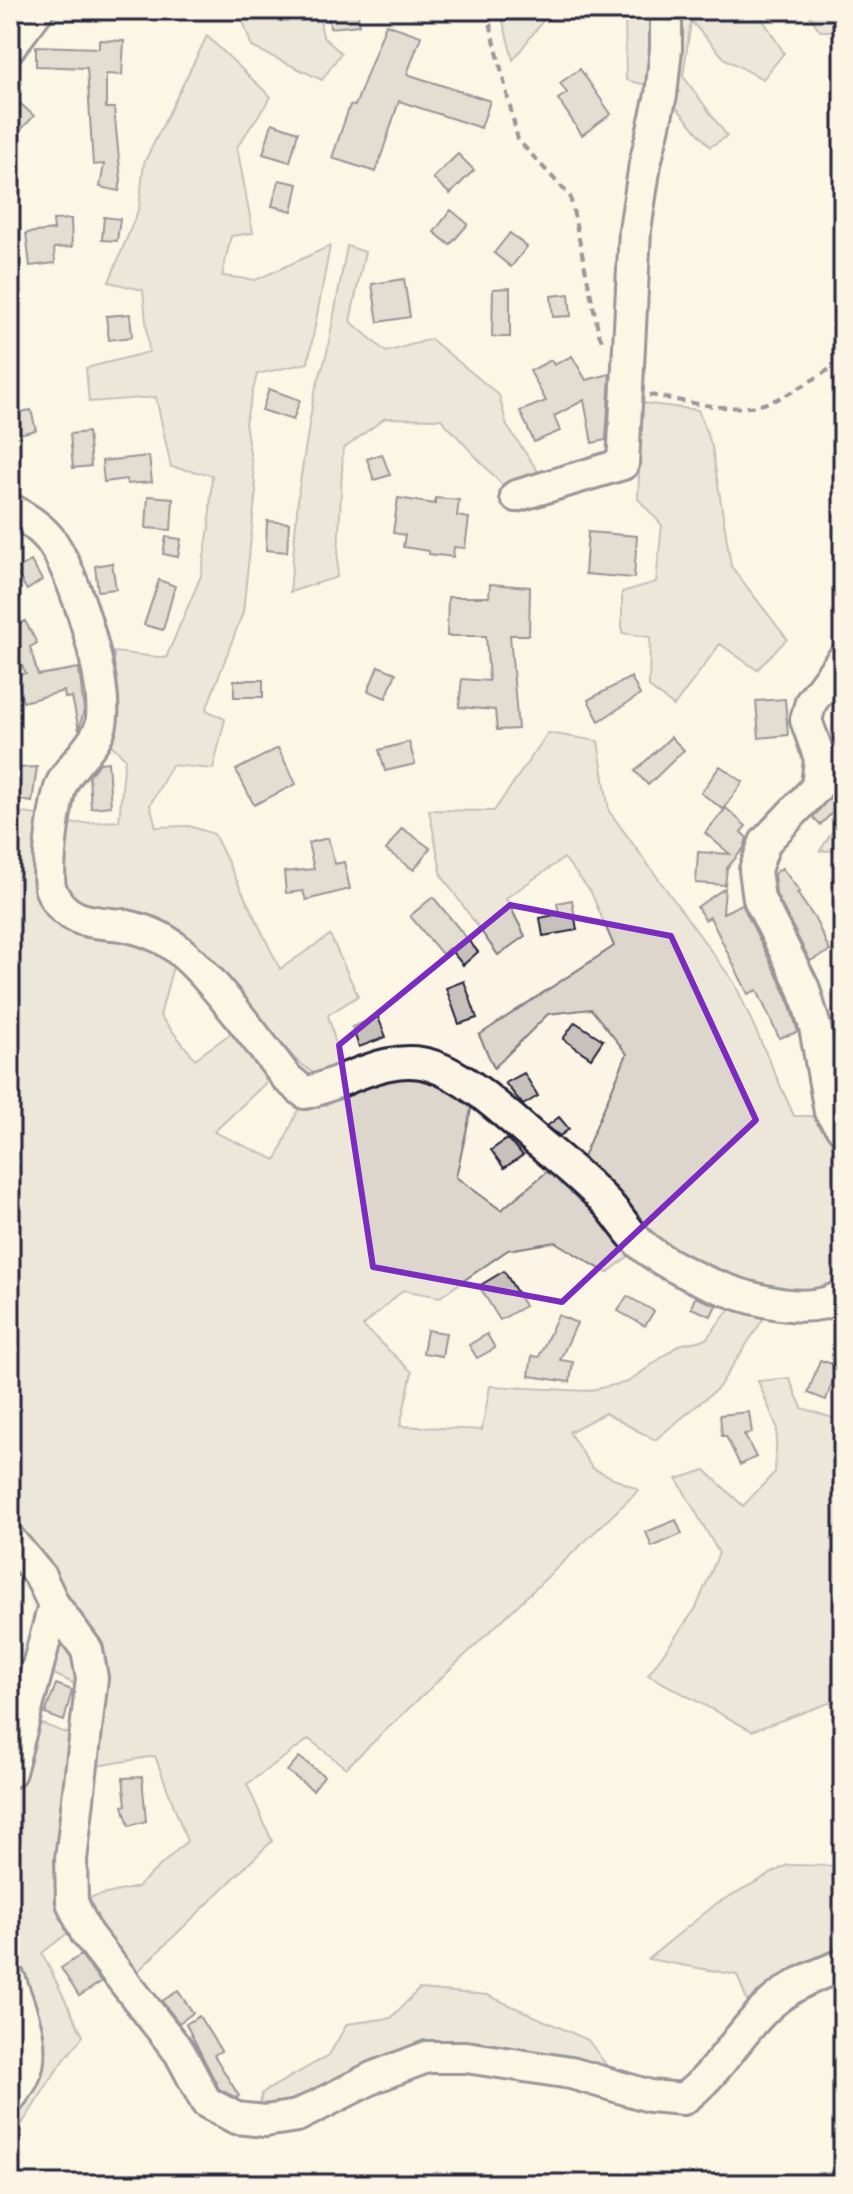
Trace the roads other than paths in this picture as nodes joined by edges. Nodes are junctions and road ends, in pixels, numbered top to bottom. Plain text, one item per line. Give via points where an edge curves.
1 (666, 10) edge
2 (516, 496) dead end
3 (10, 509) edge
4 (843, 659) edge
5 (843, 1129) edge
6 (843, 1296) edge
7 (10, 1540) edge
8 (54, 1605) junction
9 (10, 1772) edge
10 (843, 1965) edge
11 (10, 1980) edge
12 (10, 2098) edge

1 - 2 street via 661,95 635,230 623,464
3 - 6 street via 50,539 83,615 101,682 104,713 98,732 61,784 48,860 50,890 68,914 160,937 188,956 305,1093 398,1062 433,1065 500,1108 583,1177 642,1246 668,1263 704,1282 770,1303 819,1305
4 - 5 street via 811,702 806,720 820,759 817,787 765,842 755,870 759,899 804,989 830,1112
7 - 8 street via 40,1576
8 - 9 street
8 - 10 street via 87,1650 92,1678 71,1860 72,1902 86,1933 180,2053 206,2102 236,2118 297,2116 427,2057 466,2057 571,2073 650,2096 683,2099 708,2078 763,2010 801,1981
11 - 12 street via 28,2051 25,2076

